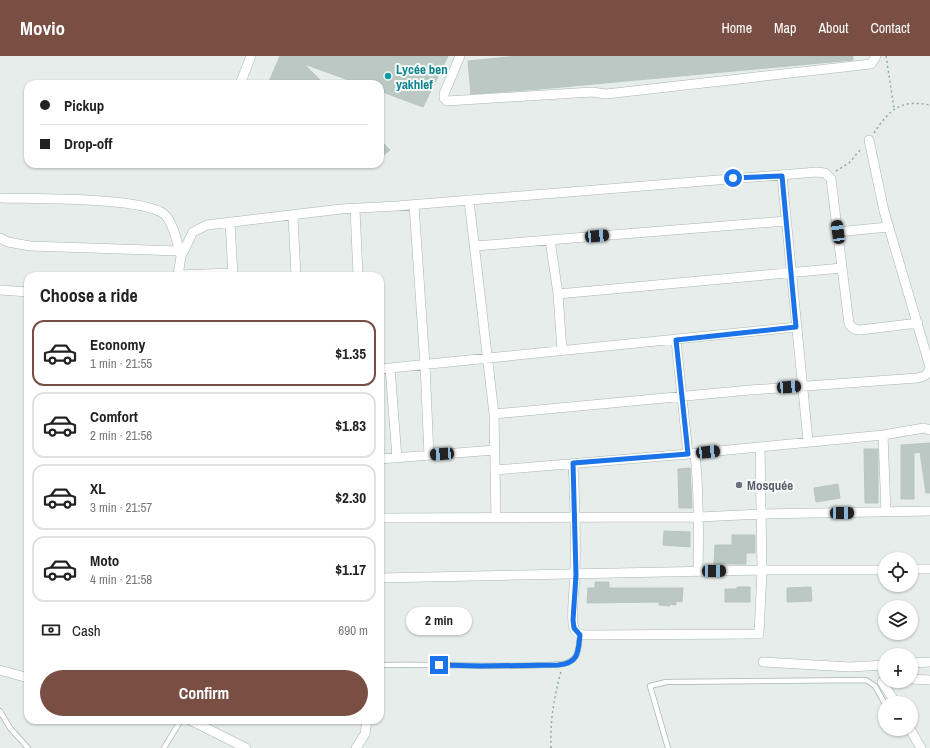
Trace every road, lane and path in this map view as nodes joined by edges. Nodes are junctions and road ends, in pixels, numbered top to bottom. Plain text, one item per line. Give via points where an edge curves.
1 (251, 56) edge
2 (460, 56) edge
3 (876, 56) edge
4 (886, 56) edge
5 (242, 80) edge
6 (930, 105) edge
7 (894, 108) junction
8 (869, 140) junction
9 (829, 175) junction
10 (782, 176) junction
11 (0, 198) edge
12 (469, 200) junction
13 (414, 205) junction
14 (355, 209) junction
15 (293, 216) junction
16 (786, 221) junction
17 (230, 222) junction
18 (888, 227) junction
19 (838, 232) junction
20 (0, 238) edge
21 (550, 240) junction
22 (475, 246) junction
23 (180, 254) junction
24 (842, 268) junction
25 (178, 272) edge
26 (233, 272) edge
27 (296, 272) edge
28 (358, 272) edge
29 (792, 272) junction
30 (0, 290) edge
31 (24, 292) edge
32 (558, 294) junction
33 (918, 323) junction
34 (796, 327) junction
35 (676, 340) junction
36 (562, 351) junction
37 (489, 359) junction
38 (425, 365) junction
39 (390, 368) junction
40 (930, 368) edge
41 (384, 369) edge
42 (803, 386) junction
43 (682, 396) junction
44 (494, 414) junction
45 (930, 430) edge
46 (883, 435) junction
47 (808, 442) junction
48 (760, 447) junction
49 (495, 450) junction
50 (691, 453) junction
51 (429, 455) junction
52 (397, 458) junction
53 (384, 459) edge
54 (573, 463) junction
55 (495, 470) junction
56 (930, 511) edge
57 (886, 512) junction
58 (762, 514) junction
59 (699, 517) junction
60 (384, 518) edge
61 (496, 518) junction
62 (575, 519) junction
63 (930, 569) edge
64 (762, 570) junction
65 (878, 570) edge
66 (918, 570) edge
67 (698, 572) junction
68 (576, 575) junction
69 (384, 578) edge
70 (580, 635) junction
71 (763, 662) dead end
72 (930, 662) edge
73 (918, 663) edge
74 (563, 664) junction
75 (384, 665) edge
76 (878, 665) edge
77 (0, 670) edge
78 (24, 677) edge
79 (918, 679) edge
80 (930, 680) edge
81 (881, 696) edge
82 (0, 711) edge
83 (179, 724) edge
84 (205, 724) edge
85 (366, 724) edge
86 (914, 736) edge
87 (28, 748) edge
88 (164, 748) edge
89 (246, 748) edge
90 (356, 748) edge
91 (550, 748) edge
92 (668, 748) edge
93 (920, 748) edge

1 - 5 street
2 - 3 street via 444,94 448,101 592,92 606,94 871,64
4 - 7 path
6 - 7 path via 919,102
7 - 8 path
8 - 9 path via 848,163
8 - 18 street
9 - 10 street via 817,172
9 - 19 street via 832,179
10 - 12 street
10 - 16 street
11 - 23 street via 112,202 147,206 164,215 174,233
12 - 13 street
12 - 22 street
13 - 14 street
13 - 38 street
14 - 15 street
14 - 28 street
15 - 17 street
15 - 27 street
16 - 21 street
16 - 29 street
17 - 23 street via 207,225 193,232
17 - 26 street
18 - 19 street
18 - 33 street
19 - 24 street
20 - 23 street via 30,246
21 - 22 street
21 - 32 street
22 - 37 street
23 - 25 street
24 - 29 street
24 - 33 street via 849,324 854,329
29 - 32 street
29 - 34 street
30 - 31 street
32 - 36 street
33 - 40 street
34 - 35 street
34 - 42 street
35 - 36 street
35 - 43 street
36 - 37 street
37 - 38 street
37 - 44 street
38 - 39 street
38 - 51 street
39 - 41 street
39 - 52 street
40 - 42 street via 928,374 917,378
42 - 43 street
42 - 47 street
43 - 44 street
43 - 50 street
44 - 49 street
45 - 46 street via 924,428
46 - 47 street
46 - 57 street
47 - 48 street
48 - 50 street
48 - 58 street
49 - 51 street
49 - 55 street
50 - 54 street
50 - 59 street via 698,480
51 - 52 street
52 - 53 street
54 - 55 street
54 - 62 street
55 - 61 street
56 - 57 street
57 - 58 street
58 - 59 street
58 - 64 street
59 - 62 street
59 - 67 street
60 - 61 street
61 - 62 street
62 - 68 street
63 - 66 street
64 - 65 street
64 - 67 street
64 - 70 street via 759,634
67 - 68 street
68 - 69 street
68 - 70 street via 573,620 574,628
70 - 74 lane via 575,659
71 - 76 street via 850,667
72 - 73 street
74 - 75 lane
74 - 91 path via 550,724
77 - 78 street
79 - 80 street
81 - 92 lane via 875,686 866,680 666,682 650,686
82 - 87 lane via 10,728
83 - 88 lane
84 - 89 street
85 - 90 street via 365,734
86 - 93 street

